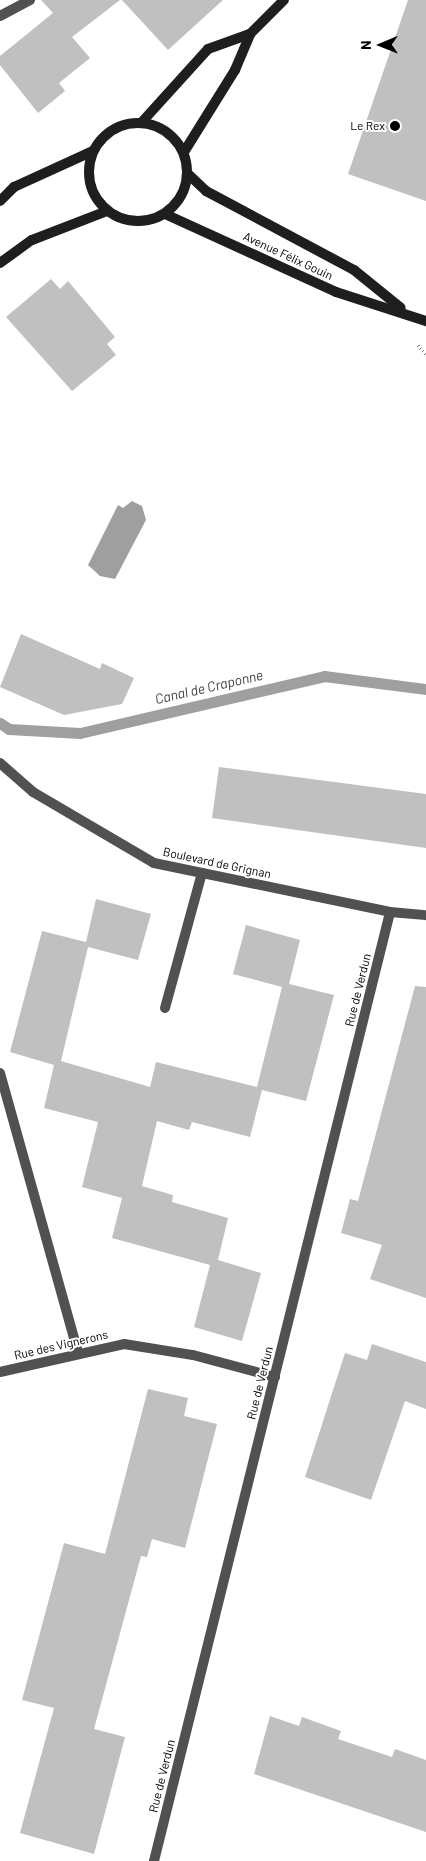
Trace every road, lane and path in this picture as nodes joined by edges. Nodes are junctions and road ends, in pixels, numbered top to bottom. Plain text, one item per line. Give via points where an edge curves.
1 (30, 0) edge
2 (284, 0) edge
3 (0, 16) edge
4 (250, 34) junction
5 (141, 122) junction
6 (93, 151) junction
7 (184, 152) junction
8 (188, 174) junction
9 (0, 201) edge
10 (107, 211) junction
11 (165, 214) junction
12 (0, 263) edge
13 (404, 311) junction
14 (426, 321) edge
15 (0, 763) edge
16 (202, 873) junction
17 (390, 912) junction
18 (426, 914) edge
19 (165, 1008) dead end
20 (0, 1073) edge
21 (78, 1352) junction
22 (0, 1372) edge
23 (274, 1377) junction
24 (154, 1861) edge

1 - 3 street
2 - 4 main road
4 - 5 main road via 208,49
4 - 7 main road via 235,70
5 - 6 main road via 113,129
5 - 7 main road via 166,131
6 - 9 main road via 14,187
6 - 10 main road via 89,184
7 - 8 main road
8 - 11 main road via 185,189
8 - 13 main road, Avenue Félix Gouin via 206,191 354,270
10 - 11 main road via 136,222
10 - 12 main road via 32,240
11 - 13 main road, Avenue Félix Gouin via 336,292
13 - 14 main road, Avenue Félix Gouin
15 - 16 street, Boulevard de Grignan via 33,792 154,863
16 - 17 street, Boulevard de Grignan
16 - 19 street
17 - 18 street, Boulevard de Grignan
17 - 23 street, Rue de Verdun
20 - 21 street
21 - 22 street, Rue des Vignerons
21 - 23 street, Rue des Vignerons via 124,1344 193,1355
23 - 24 street, Rue de Verdun

